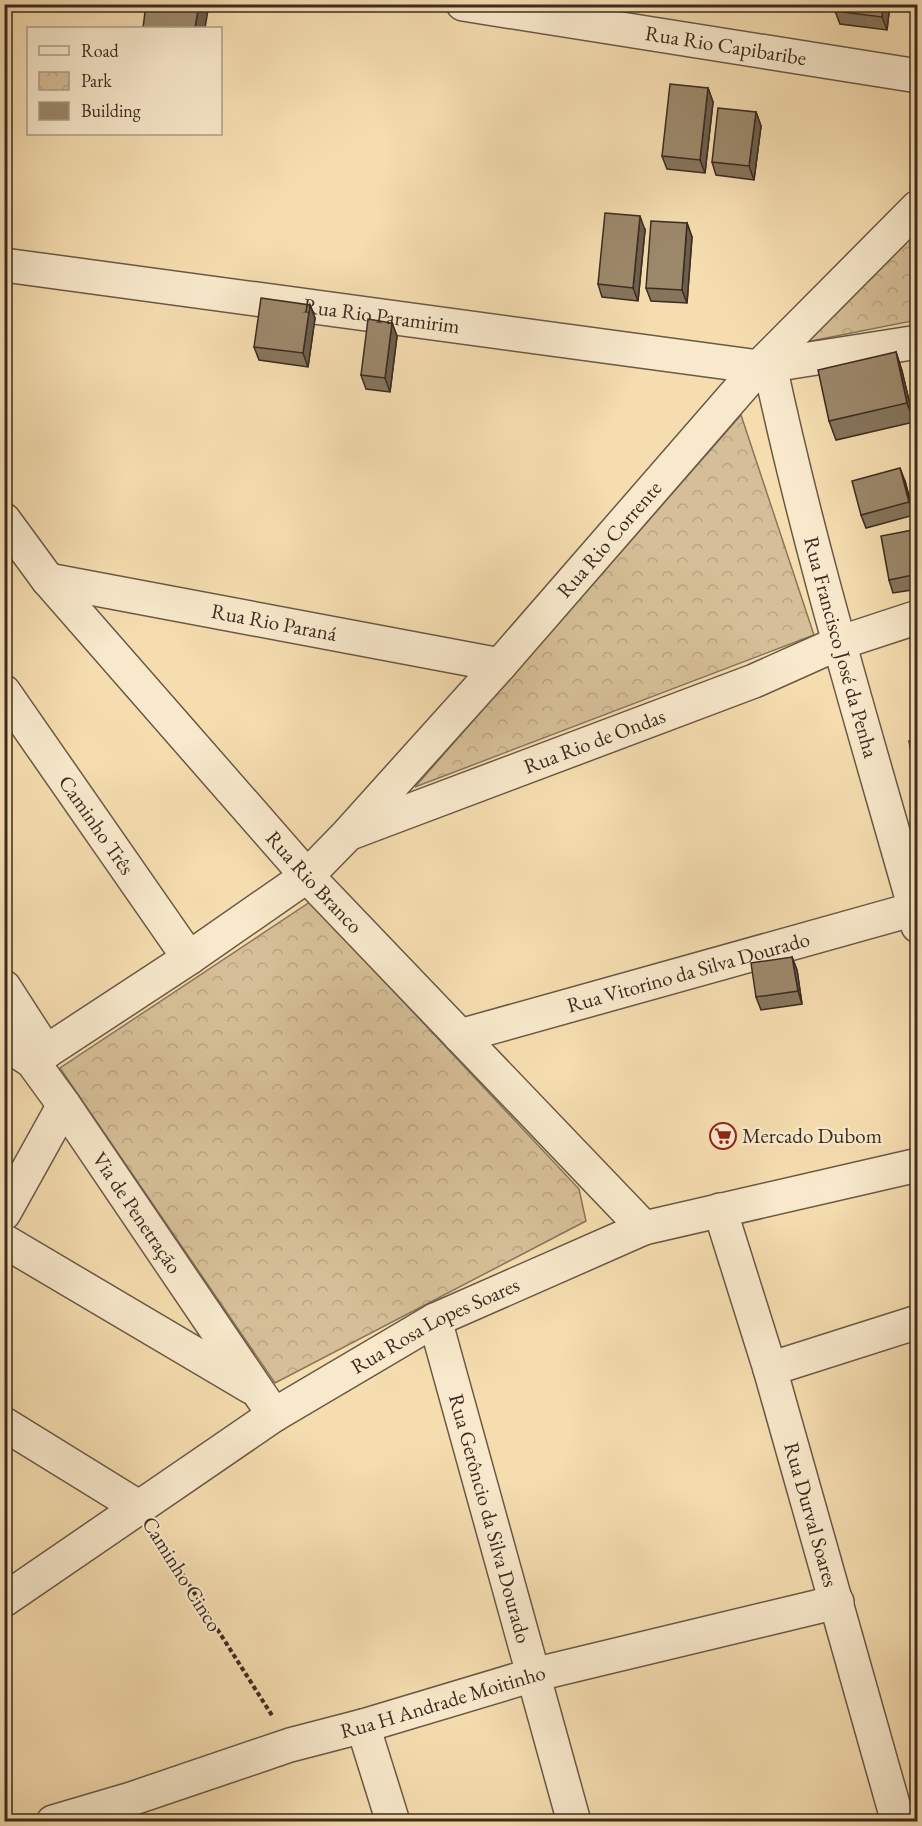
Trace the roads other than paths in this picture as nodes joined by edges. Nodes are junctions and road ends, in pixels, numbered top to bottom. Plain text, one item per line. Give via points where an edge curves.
1 (463, 4) edge
2 (918, 76) edge
3 (918, 207) edge
4 (4, 265) edge
5 (918, 342) edge
6 (765, 367) junction
7 (4, 520) edge
8 (48, 580) junction
9 (918, 617) edge
10 (839, 643) junction
11 (500, 665) junction
12 (4, 692) edge
13 (347, 835) junction
14 (307, 876) junction
15 (917, 914) edge
16 (189, 958) junction
17 (4, 987) edge
18 (460, 1036) junction
19 (4, 1043) edge
20 (39, 1057) junction
21 (64, 1106) junction
22 (918, 1165) edge
23 (720, 1210) junction
24 (4, 1213) edge
25 (644, 1228) junction
26 (4, 1241) edge
27 (435, 1320) junction
28 (918, 1322) edge
29 (770, 1369) junction
30 (266, 1403) junction
31 (4, 1424) edge
32 (140, 1508) junction
33 (4, 1600) edge
34 (837, 1602) junction
35 (533, 1675) junction
36 (363, 1726) junction
37 (134, 1810) edge
38 (53, 1821) edge
39 (393, 1821) edge
40 (574, 1821) edge
41 (898, 1821) edge

1 - 2 street, Rua Rio Capibaribe
3 - 6 street, Rua Rio Corrente
4 - 6 street, Rua Rio Paramirim
5 - 6 street, Rua Rio Paramirim
6 - 10 street, Rua Francisco José da Penha
6 - 11 street, Rua Rio Corrente
7 - 8 street, Rua Rio Branco
8 - 11 street, Rua Rio Paraná
8 - 14 street, Rua Rio Branco
9 - 10 street, Rua Rio de Ondas
10 - 13 street, Rua Rio de Ondas via 754,681
10 - 15 street, Rua Francisco José da Penha
11 - 13 street, Rua Rio Corrente
12 - 16 street, Caminho Três
13 - 14 street, Rua Rio Corrente
14 - 16 street, Rua Rio Corrente
14 - 18 street, Rua Rio Branco
15 - 18 street, Rua Vitorino da Silva Dourado
16 - 20 street, Rua Rio Corrente
17 - 20 street
18 - 25 street, Rua Rio Branco
19 - 20 street, Via de Penetração
20 - 21 street, Via de Penetração
21 - 24 street
21 - 30 street, Via de Penetração
22 - 23 street, Rua Rosa Lopes Soares
23 - 25 street, Rua Rosa Lopes Soares
23 - 29 street, Rua Durval Soares
25 - 27 street, Rua Rosa Lopes Soares
26 - 30 street
27 - 30 street, Rua Rosa Lopes Soares
27 - 35 street, Rua Gerôncio da Silva Dourado
28 - 29 street
29 - 34 street, Rua Durval Soares
30 - 32 street, Rua Rosa Lopes Soares
31 - 32 street, Caminho Cinco
32 - 33 street, Rua Rosa Lopes Soares
34 - 35 street, Rua H Andrade Moitinho
34 - 41 street, Rua Durval Soares
35 - 36 street, Rua H Andrade Moitinho
35 - 40 street, Rua Gerôncio da Silva Dourado
36 - 37 street, Rua H Andrade Moitinho via 290,1745
36 - 39 street
37 - 38 street, Rua H Andrade Moitinho

